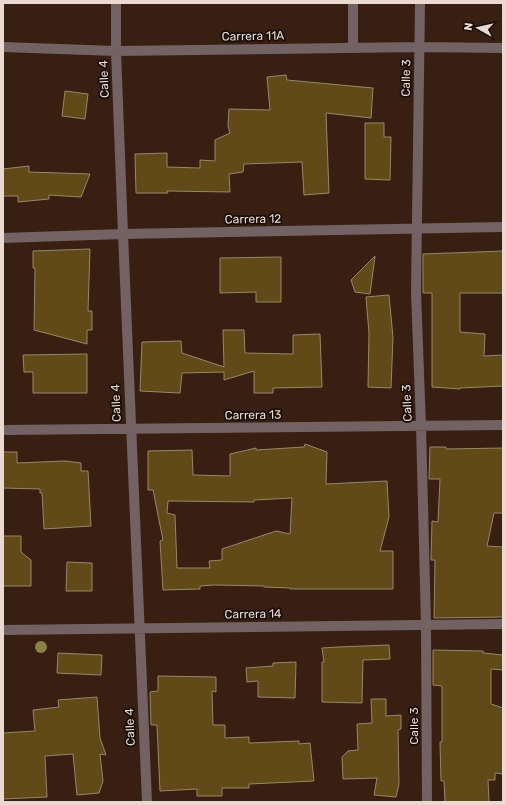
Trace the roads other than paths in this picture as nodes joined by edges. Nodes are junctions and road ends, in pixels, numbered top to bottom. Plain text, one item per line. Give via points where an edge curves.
1 (116, 3) edge
2 (353, 3) edge
3 (420, 3) edge
4 (3, 47) edge
5 (353, 47) junction
6 (420, 47) junction
7 (503, 48) edge
8 (116, 51) junction
9 (503, 227) edge
10 (416, 229) junction
11 (123, 234) junction
12 (3, 238) edge
13 (503, 425) edge
14 (421, 426) junction
15 (130, 429) junction
16 (3, 430) edge
17 (503, 624) edge
18 (426, 625) junction
19 (139, 628) junction
20 (3, 630) edge
21 (146, 802) edge
22 (427, 802) edge

1 - 8 street, Calle 4
2 - 5 street
3 - 6 street, Calle 3
4 - 8 street, Carrera 11A
5 - 6 street, Carrera 11A
5 - 8 street, Carrera 11A
6 - 7 street, Carrera 11A
6 - 10 street, Calle 3
8 - 11 street, Calle 4
9 - 10 street, Carrera 12
10 - 11 street, Carrera 12
10 - 14 street, Calle 3
11 - 12 street, Carrera 12
11 - 15 street, Calle 4
13 - 14 street, Carrera 13
14 - 15 street, Carrera 13
14 - 18 street, Calle 3
15 - 16 street, Carrera 13
15 - 19 street, Calle 4
17 - 18 street, Carrera 14
18 - 19 street, Carrera 14
18 - 22 street, Calle 3
19 - 20 street, Carrera 14
19 - 21 street, Calle 4

